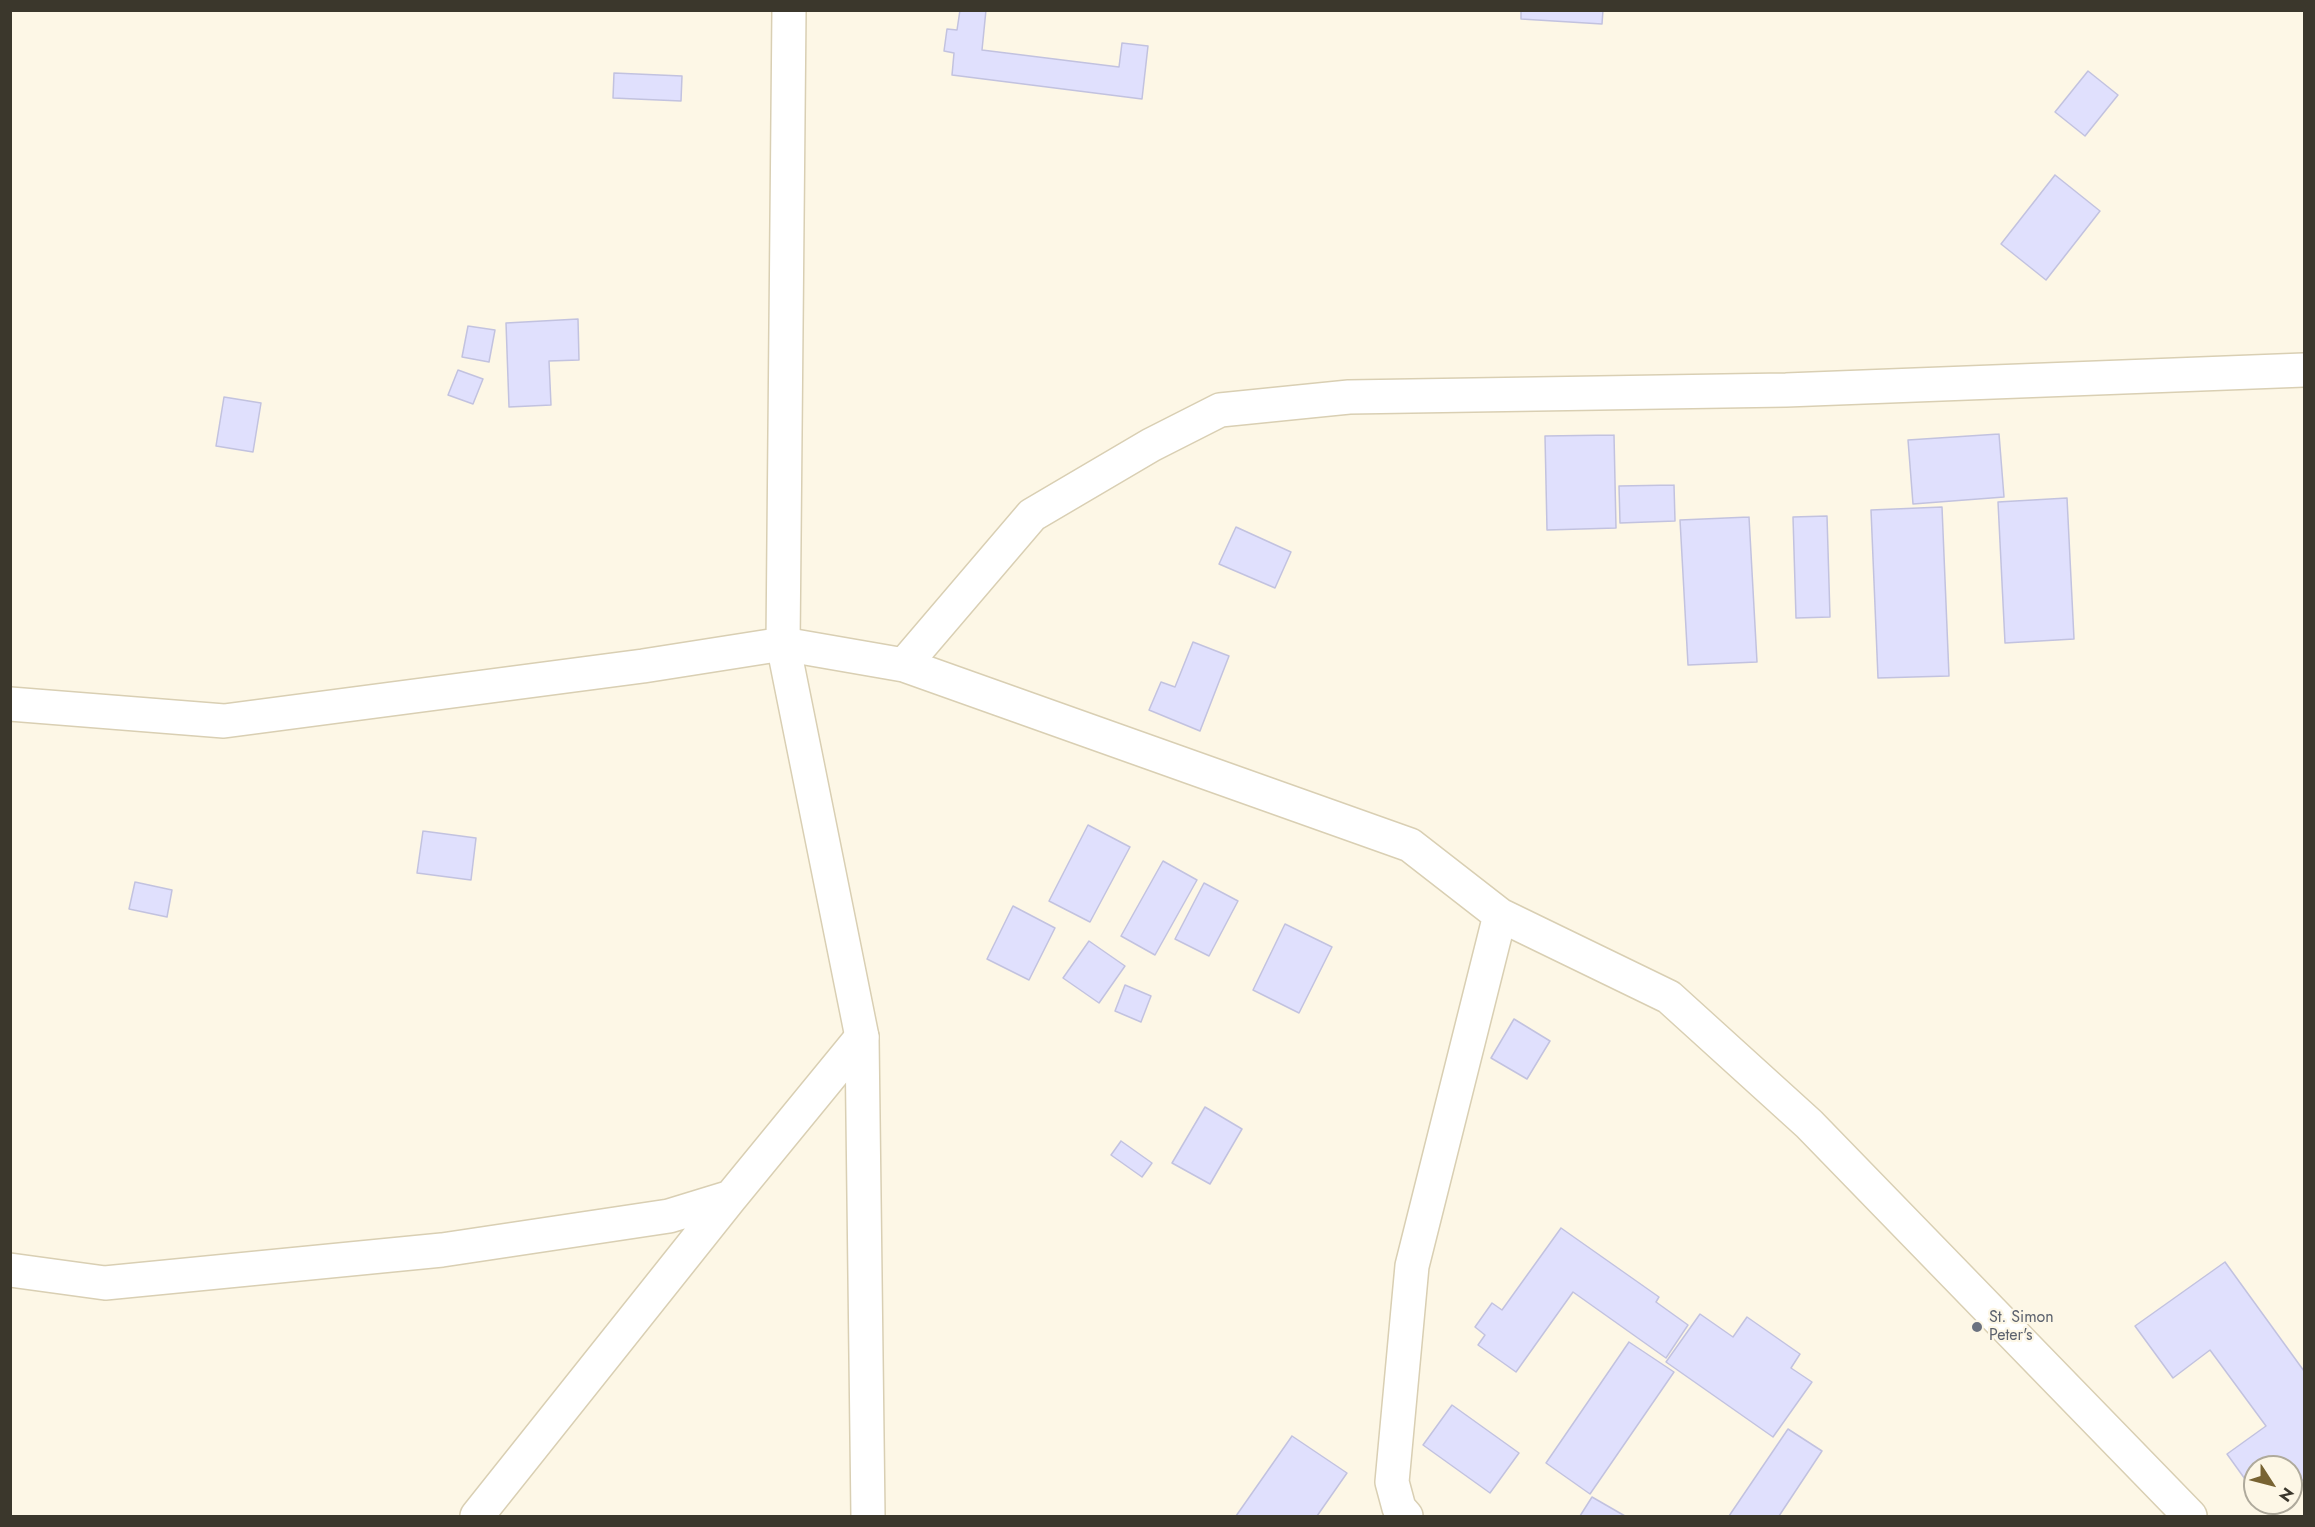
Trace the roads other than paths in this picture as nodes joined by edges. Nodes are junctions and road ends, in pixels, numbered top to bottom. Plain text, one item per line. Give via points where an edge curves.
1 (789, 10) edge
2 (2304, 370) edge
3 (783, 644) junction
4 (904, 665) junction
5 (10, 704) edge
6 (1500, 915) junction
7 (862, 1037) junction
8 (731, 1197) junction
9 (10, 1270) edge
10 (477, 1516) edge
11 (868, 1516) edge
12 (1406, 1516) edge
13 (2190, 1516) edge

1 - 3 street
2 - 4 street via 1786,390 1349,397 1220,410 1151,445 1032,515
3 - 4 street
3 - 5 street via 224,721
3 - 7 street
4 - 6 street via 1410,845
6 - 12 street via 1412,1266 1392,1482 1399,1508
6 - 13 street via 1669,997 1809,1124
7 - 8 street
7 - 11 street
8 - 9 street via 669,1216 442,1250 105,1283
8 - 10 street

